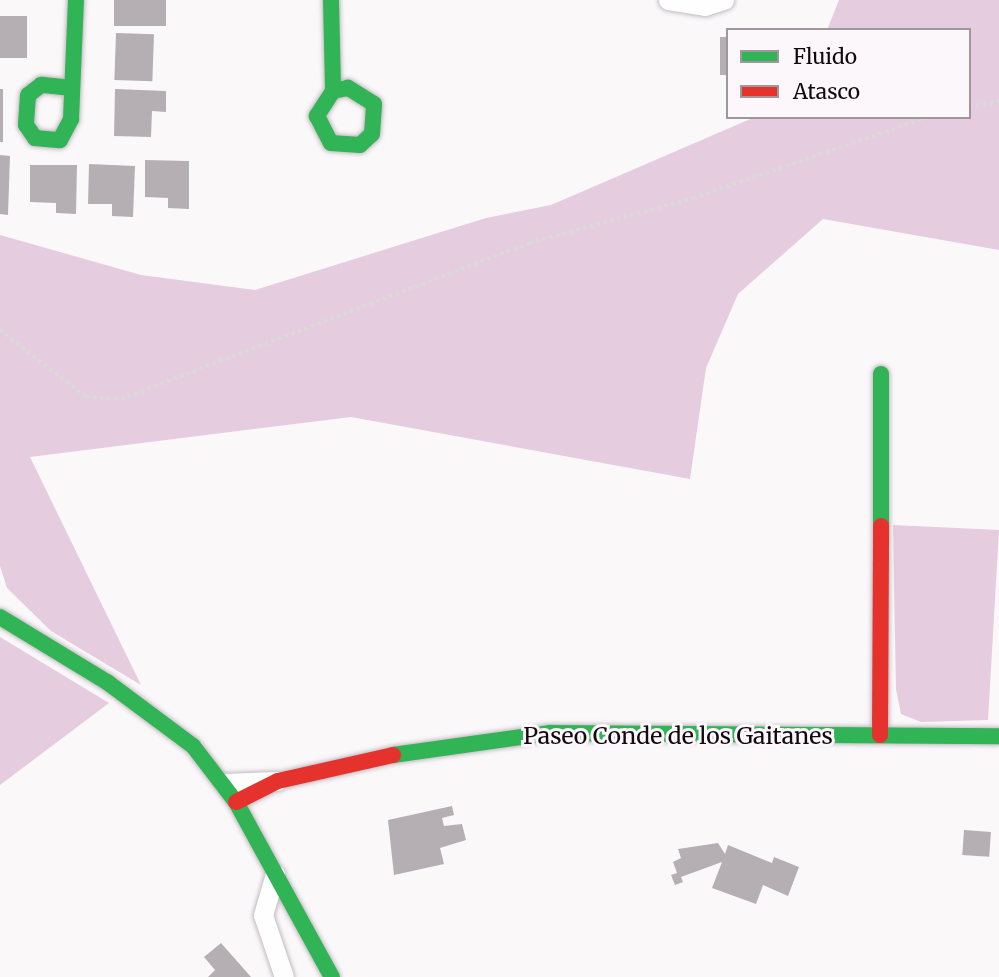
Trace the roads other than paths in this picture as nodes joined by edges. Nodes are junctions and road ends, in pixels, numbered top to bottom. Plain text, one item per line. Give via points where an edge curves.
1 (76, 0) edge
2 (331, 0) edge
3 (668, 0) edge
4 (723, 0) edge
5 (72, 88) dead end
6 (333, 91) dead end
7 (881, 374) dead end
8 (0, 617) edge
9 (880, 735) junction
10 (999, 736) edge
11 (278, 781) junction
12 (222, 783) junction
13 (236, 802) junction
14 (275, 874) junction
15 (284, 977) edge
16 (332, 977) edge

1 - 5 street
2 - 6 street
3 - 4 street via 705,6
7 - 9 street
8 - 12 street via 156,717 193,746
9 - 10 street, Paseo Conde de los Gaitanes
9 - 11 street, Paseo Conde de los Gaitanes via 550,733 435,746
11 - 12 street, Paseo Conde de los Gaitanes
11 - 13 street, Paseo Conde de los Gaitanes
12 - 13 street
13 - 14 street
14 - 15 street via 263,915
14 - 16 street

